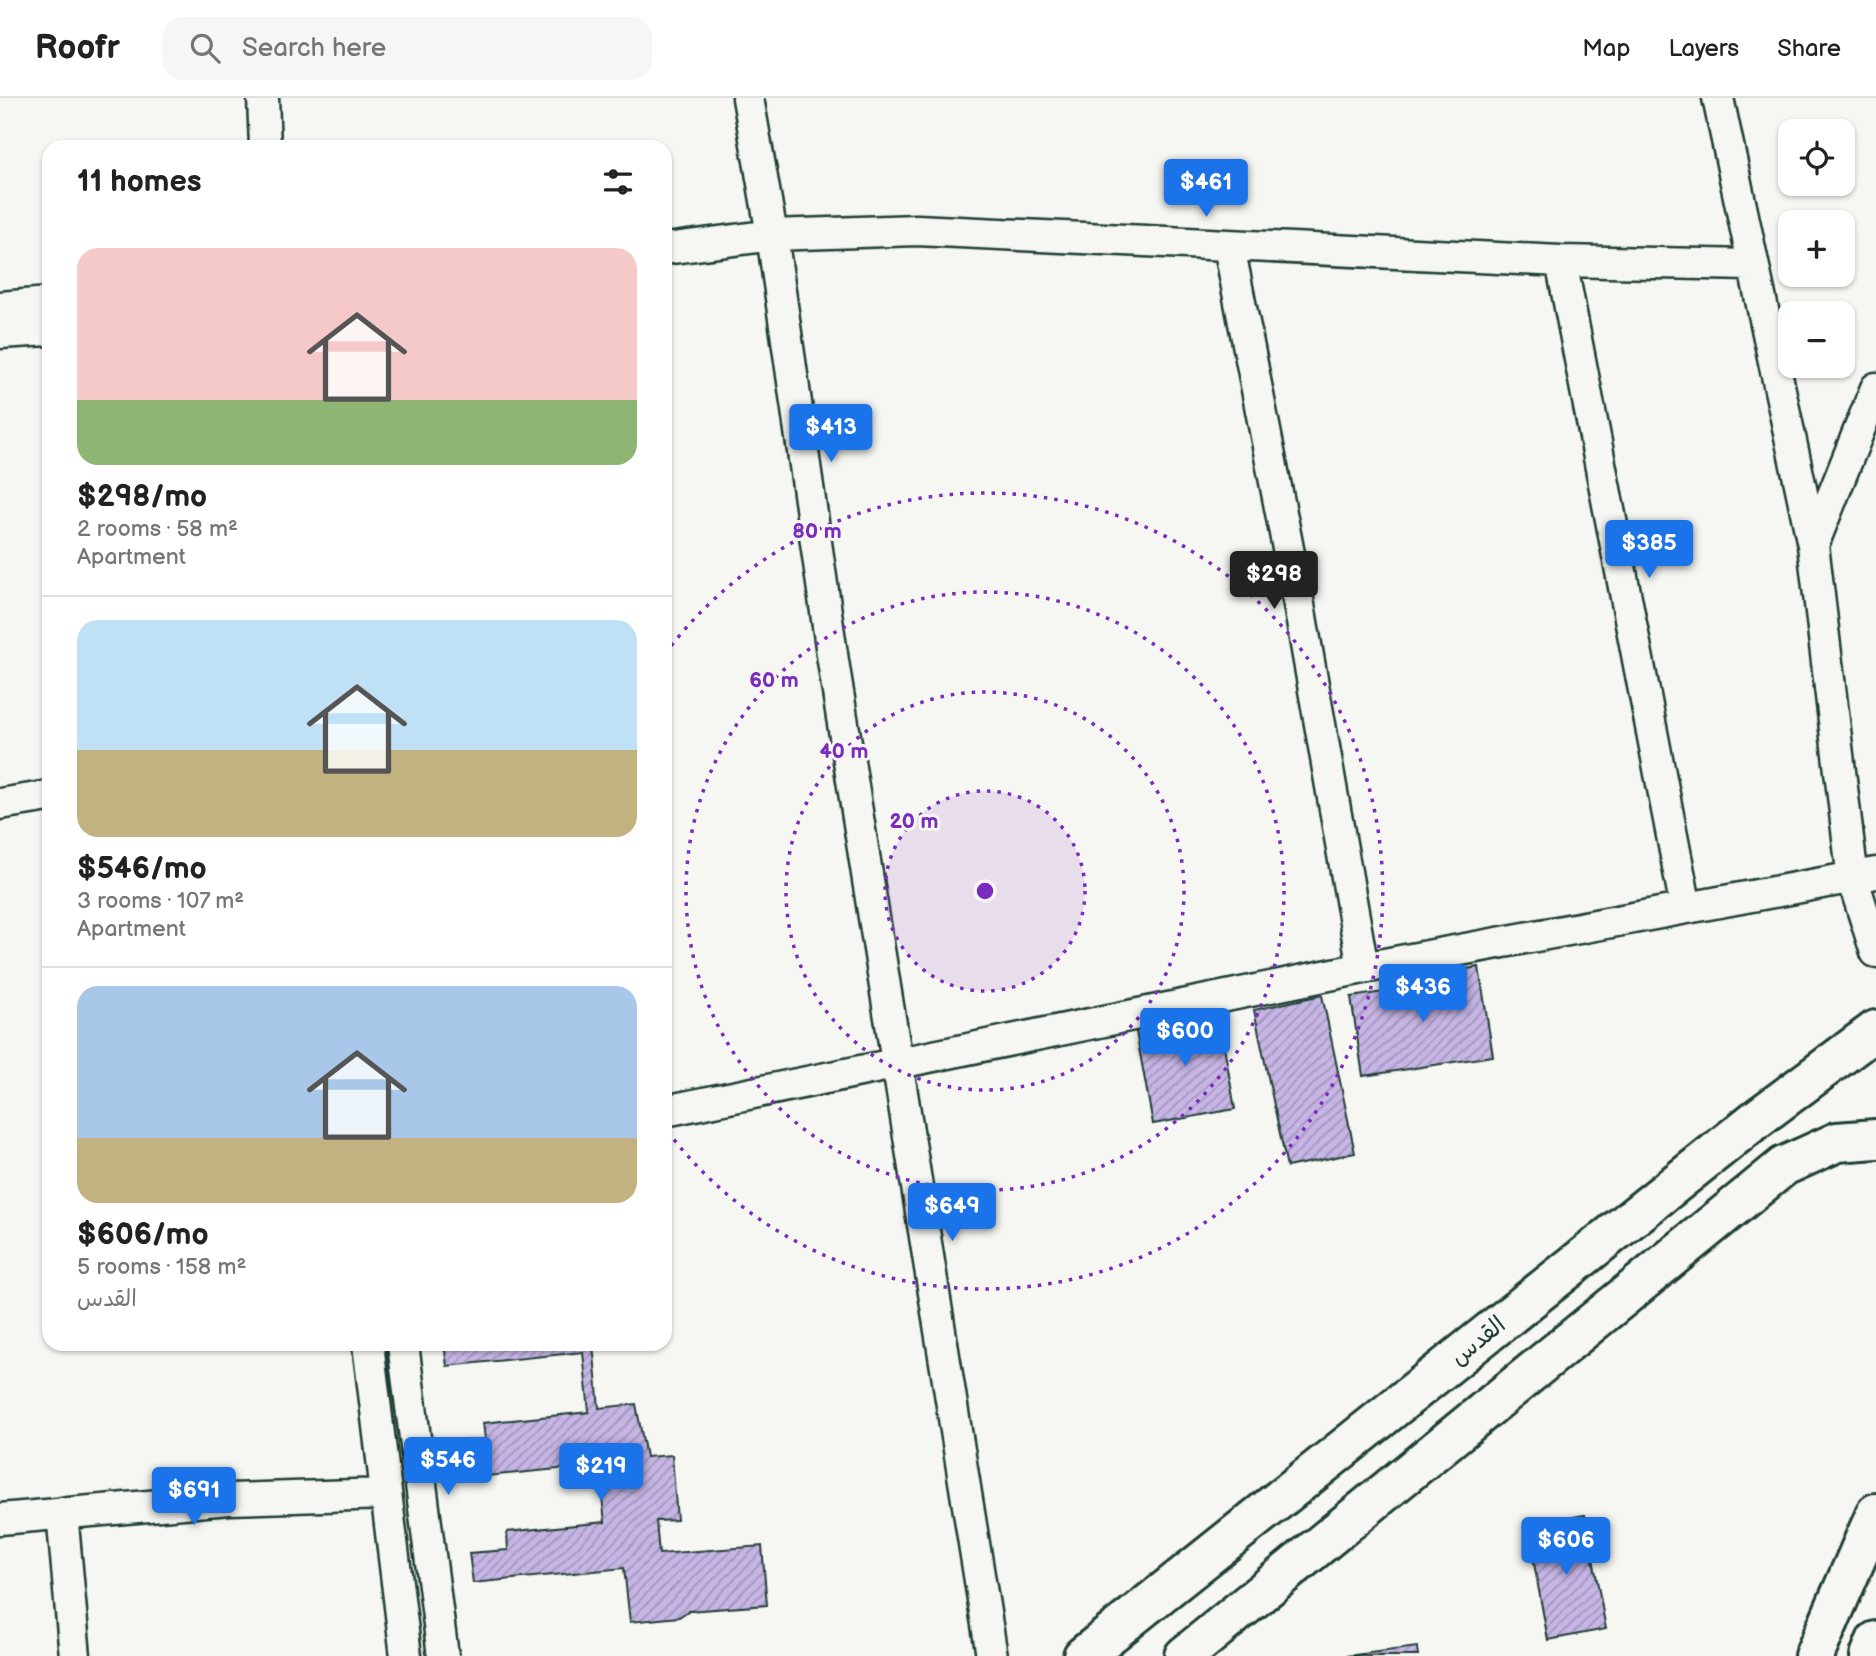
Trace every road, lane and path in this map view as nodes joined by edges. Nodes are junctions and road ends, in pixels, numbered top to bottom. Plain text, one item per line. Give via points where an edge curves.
1 (263, 98) edge
2 (748, 98) edge
3 (1718, 98) edge
4 (265, 140) edge
5 (772, 235) junction
6 (1229, 246) junction
7 (672, 248) edge
8 (1561, 261) junction
9 (1751, 265) junction
10 (42, 304) edge
11 (0, 307) edge
12 (42, 330) edge
13 (0, 333) edge
14 (1876, 388) edge
15 (1813, 545) junction
16 (42, 797) edge
17 (0, 804) edge
18 (1864, 877) edge
19 (1686, 908) junction
20 (1876, 952) edge
21 (1363, 968) junction
22 (1876, 1030) edge
23 (899, 1064) junction
24 (672, 1110) edge
25 (1876, 1139) edge
26 (369, 1351) edge
27 (404, 1351) edge
28 (386, 1494) junction
29 (62, 1513) junction
30 (1876, 1513) edge
31 (0, 1519) edge
32 (1876, 1642) edge
33 (1199, 1651) edge
34 (75, 1656) edge
35 (406, 1656) edge
36 (443, 1656) edge
37 (992, 1656) edge
38 (1083, 1656) edge
39 (1814, 1656) edge
40 (1870, 1656) edge

1 - 4 street
2 - 5 street
3 - 9 street
5 - 6 street via 917,230
5 - 7 street
5 - 23 street via 832,661
6 - 8 street
6 - 21 street
8 - 9 street
8 - 19 street
9 - 15 street
10 - 11 street
12 - 13 street
14 - 15 street
15 - 18 street
16 - 17 street
18 - 19 street
18 - 20 street
19 - 21 street
21 - 23 street
22 - 38 main road, القدس via 1754,1121
23 - 24 street
23 - 37 street
25 - 33 main road via 1837,1142 1784,1167
26 - 28 street
27 - 36 street
28 - 29 street via 229,1499
28 - 35 street
29 - 31 street
29 - 34 street
30 - 39 main road
32 - 40 main road

